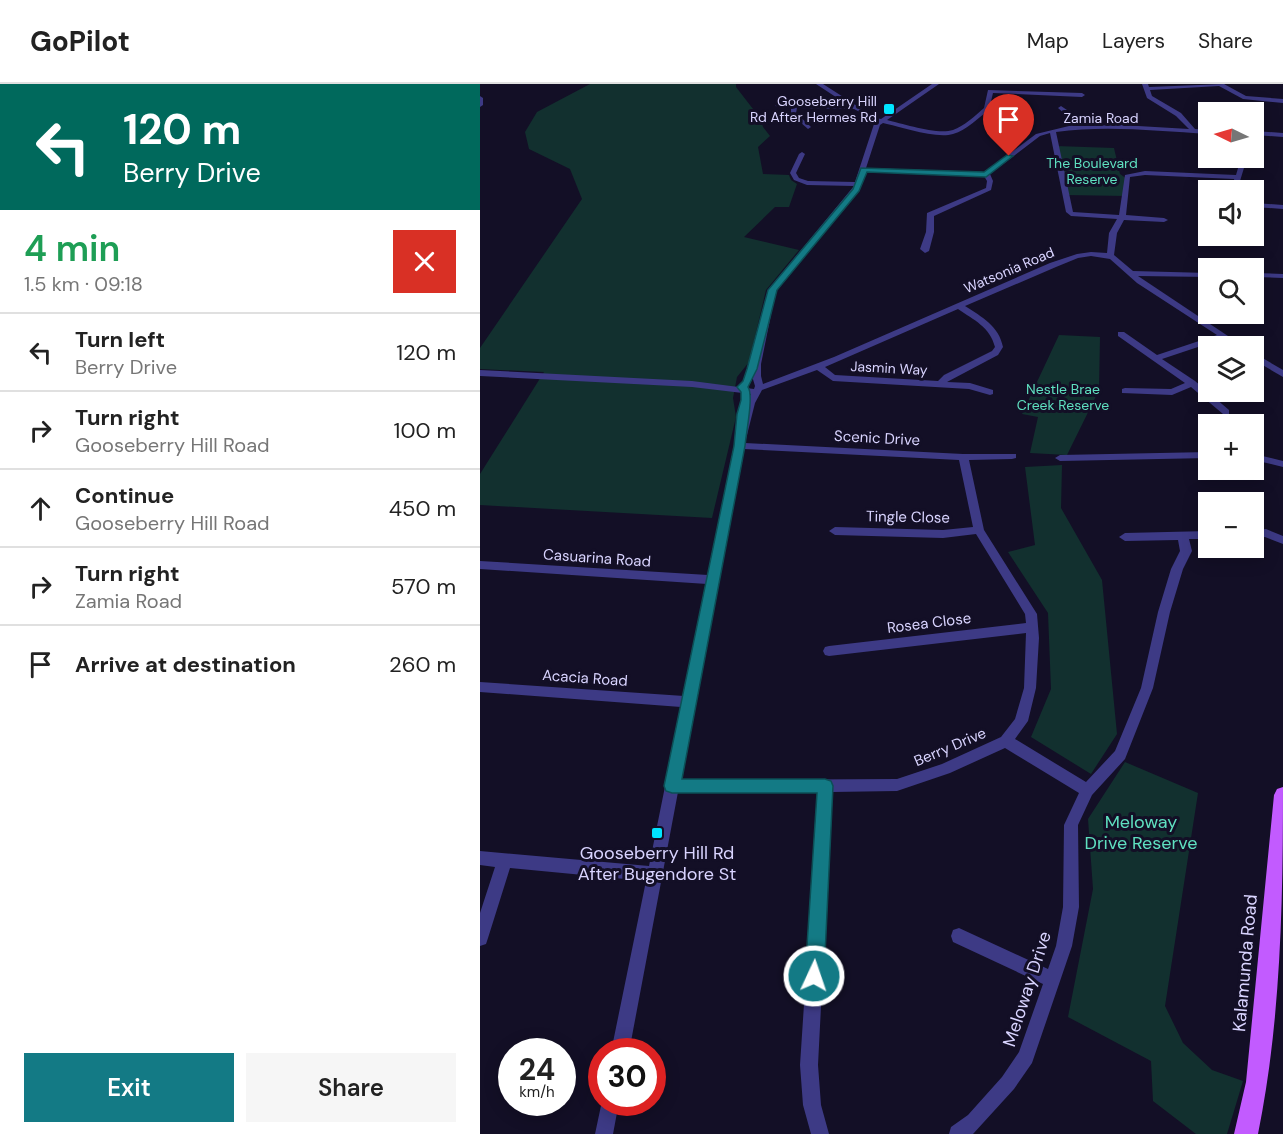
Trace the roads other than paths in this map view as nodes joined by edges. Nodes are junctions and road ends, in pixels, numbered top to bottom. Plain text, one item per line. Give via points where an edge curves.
1 (819, 84) edge
2 (837, 84) edge
3 (936, 84) edge
4 (1220, 84) edge
5 (1146, 87) edge
6 (831, 90) junction
7 (1082, 95) dead end
8 (480, 98) edge
9 (1283, 101) edge
10 (480, 105) edge
11 (778, 106) dead end
12 (794, 106) junction
13 (856, 106) junction
14 (1061, 108) dead end
15 (880, 120) junction
16 (808, 127) dead end
17 (1074, 128) junction
18 (1052, 131) junction
19 (1192, 131) junction
20 (1198, 131) edge
21 (1264, 134) edge
22 (1283, 135) edge
23 (802, 154) dead end
24 (1241, 168) edge
25 (864, 170) junction
26 (986, 174) junction
27 (1238, 177) junction
28 (1238, 180) edge
29 (859, 184) junction
30 (1264, 206) edge
31 (1283, 207) edge
32 (1119, 219) junction
33 (1164, 220) dead end
34 (926, 251) dead end
35 (1108, 255) junction
36 (1130, 273) junction
37 (1198, 274) edge
38 (1264, 275) edge
39 (1283, 276) edge
40 (959, 306) junction
41 (1121, 334) dead end
42 (1223, 336) edge
43 (1198, 344) edge
44 (1155, 358) junction
45 (1264, 362) edge
46 (818, 366) junction
47 (480, 373) edge
48 (1283, 374) edge
49 (1192, 383) junction
50 (940, 384) junction
51 (751, 387) junction
52 (1125, 391) dead end
53 (990, 392) dead end
54 (1226, 412) dead end
55 (740, 446) junction
56 (1198, 455) edge
57 (1012, 456) dead end
58 (963, 457) junction
59 (1060, 459) dead end
60 (1264, 459) edge
61 (1283, 464) edge
62 (980, 530) junction
63 (835, 531) dead end
64 (1264, 533) edge
65 (1183, 535) junction
66 (1198, 535) edge
67 (1125, 537) dead end
68 (1283, 540) edge
69 (480, 565) edge
70 (713, 580) junction
71 (1033, 627) junction
72 (829, 651) dead end
73 (480, 687) edge
74 (688, 702) junction
75 (1006, 741) junction
76 (672, 786) junction
77 (825, 786) junction
78 (1087, 790) junction
79 (1283, 795) edge
80 (480, 858) edge
81 (506, 860) junction
82 (656, 874) junction
83 (959, 936) dead end
84 (480, 938) edge
85 (1052, 980) junction
86 (623, 1038) edge
87 (607, 1116) edge
88 (604, 1134) edge
89 (820, 1134) edge
90 (958, 1134) edge
91 (1246, 1134) edge

1 - 6 street
2 - 6 street
3 - 15 street
4 - 5 street
4 - 9 street via 1245,98
5 - 19 street via 1156,103 1187,120
6 - 13 street
7 - 15 street via 990,92 987,109 951,133
8 - 10 street
11 - 12 street
12 - 13 street
12 - 16 street via 793,113
13 - 15 street
14 - 17 street via 1068,113
15 - 25 street
17 - 18 street, Zamia Road
17 - 19 street, Zamia Road
18 - 26 street, Zamia Road via 1026,142
18 - 32 street via 1068,211
19 - 20 street, Zamia Road
21 - 22 street
23 - 29 street via 793,173 796,180
24 - 27 street
25 - 26 street
25 - 29 street
26 - 34 street via 989,189 942,206 930,215
27 - 28 street
27 - 32 street via 1131,174 1126,176 1124,212
29 - 51 street via 775,286 768,300
30 - 31 street
32 - 33 street
32 - 35 street
35 - 36 street
35 - 40 street, Watsonia Road via 1067,259
36 - 37 street
36 - 42 street
38 - 39 street
40 - 46 street, Watsonia Road
40 - 50 street, Jasmin Way via 990,327 999,347
41 - 44 street
43 - 44 street
44 - 49 street
45 - 48 street
46 - 50 street, Jasmin Way via 833,378
46 - 51 street, Watsonia Road via 775,383
47 - 51 street, Watsonia Road
49 - 52 street via 1172,392
49 - 54 street
50 - 53 street
51 - 55 street via 741,422
55 - 58 street, Scenic Drive
55 - 70 street
56 - 59 street
57 - 58 street, Scenic Drive
58 - 62 street, Berry Drive
60 - 61 street
62 - 63 street, Tingle Close via 943,534
62 - 71 street, Berry Drive via 1024,600
64 - 68 street
65 - 66 street
65 - 67 street
65 - 78 street, Meloway Drive via 1186,551 1164,612 1147,688 1120,755
69 - 70 street, Casuarina Road
70 - 74 street
71 - 72 street, Rosea Close
71 - 75 street, Berry Drive via 1030,688 1022,721
73 - 74 street, Acacia Road
74 - 76 street
75 - 77 street, Berry Drive via 945,769 897,785
75 - 78 street
76 - 77 street, Berry Drive
76 - 82 street
77 - 89 street via 809,1065 812,1105
78 - 85 street, Meloway Drive via 1070,833 1071,907 1064,946
79 - 91 main road, Kalamunda Road via 1257,1082
80 - 81 street
81 - 82 street
81 - 84 street
82 - 86 street
83 - 85 street
85 - 90 street, Meloway Drive via 1018,1071
87 - 88 street

